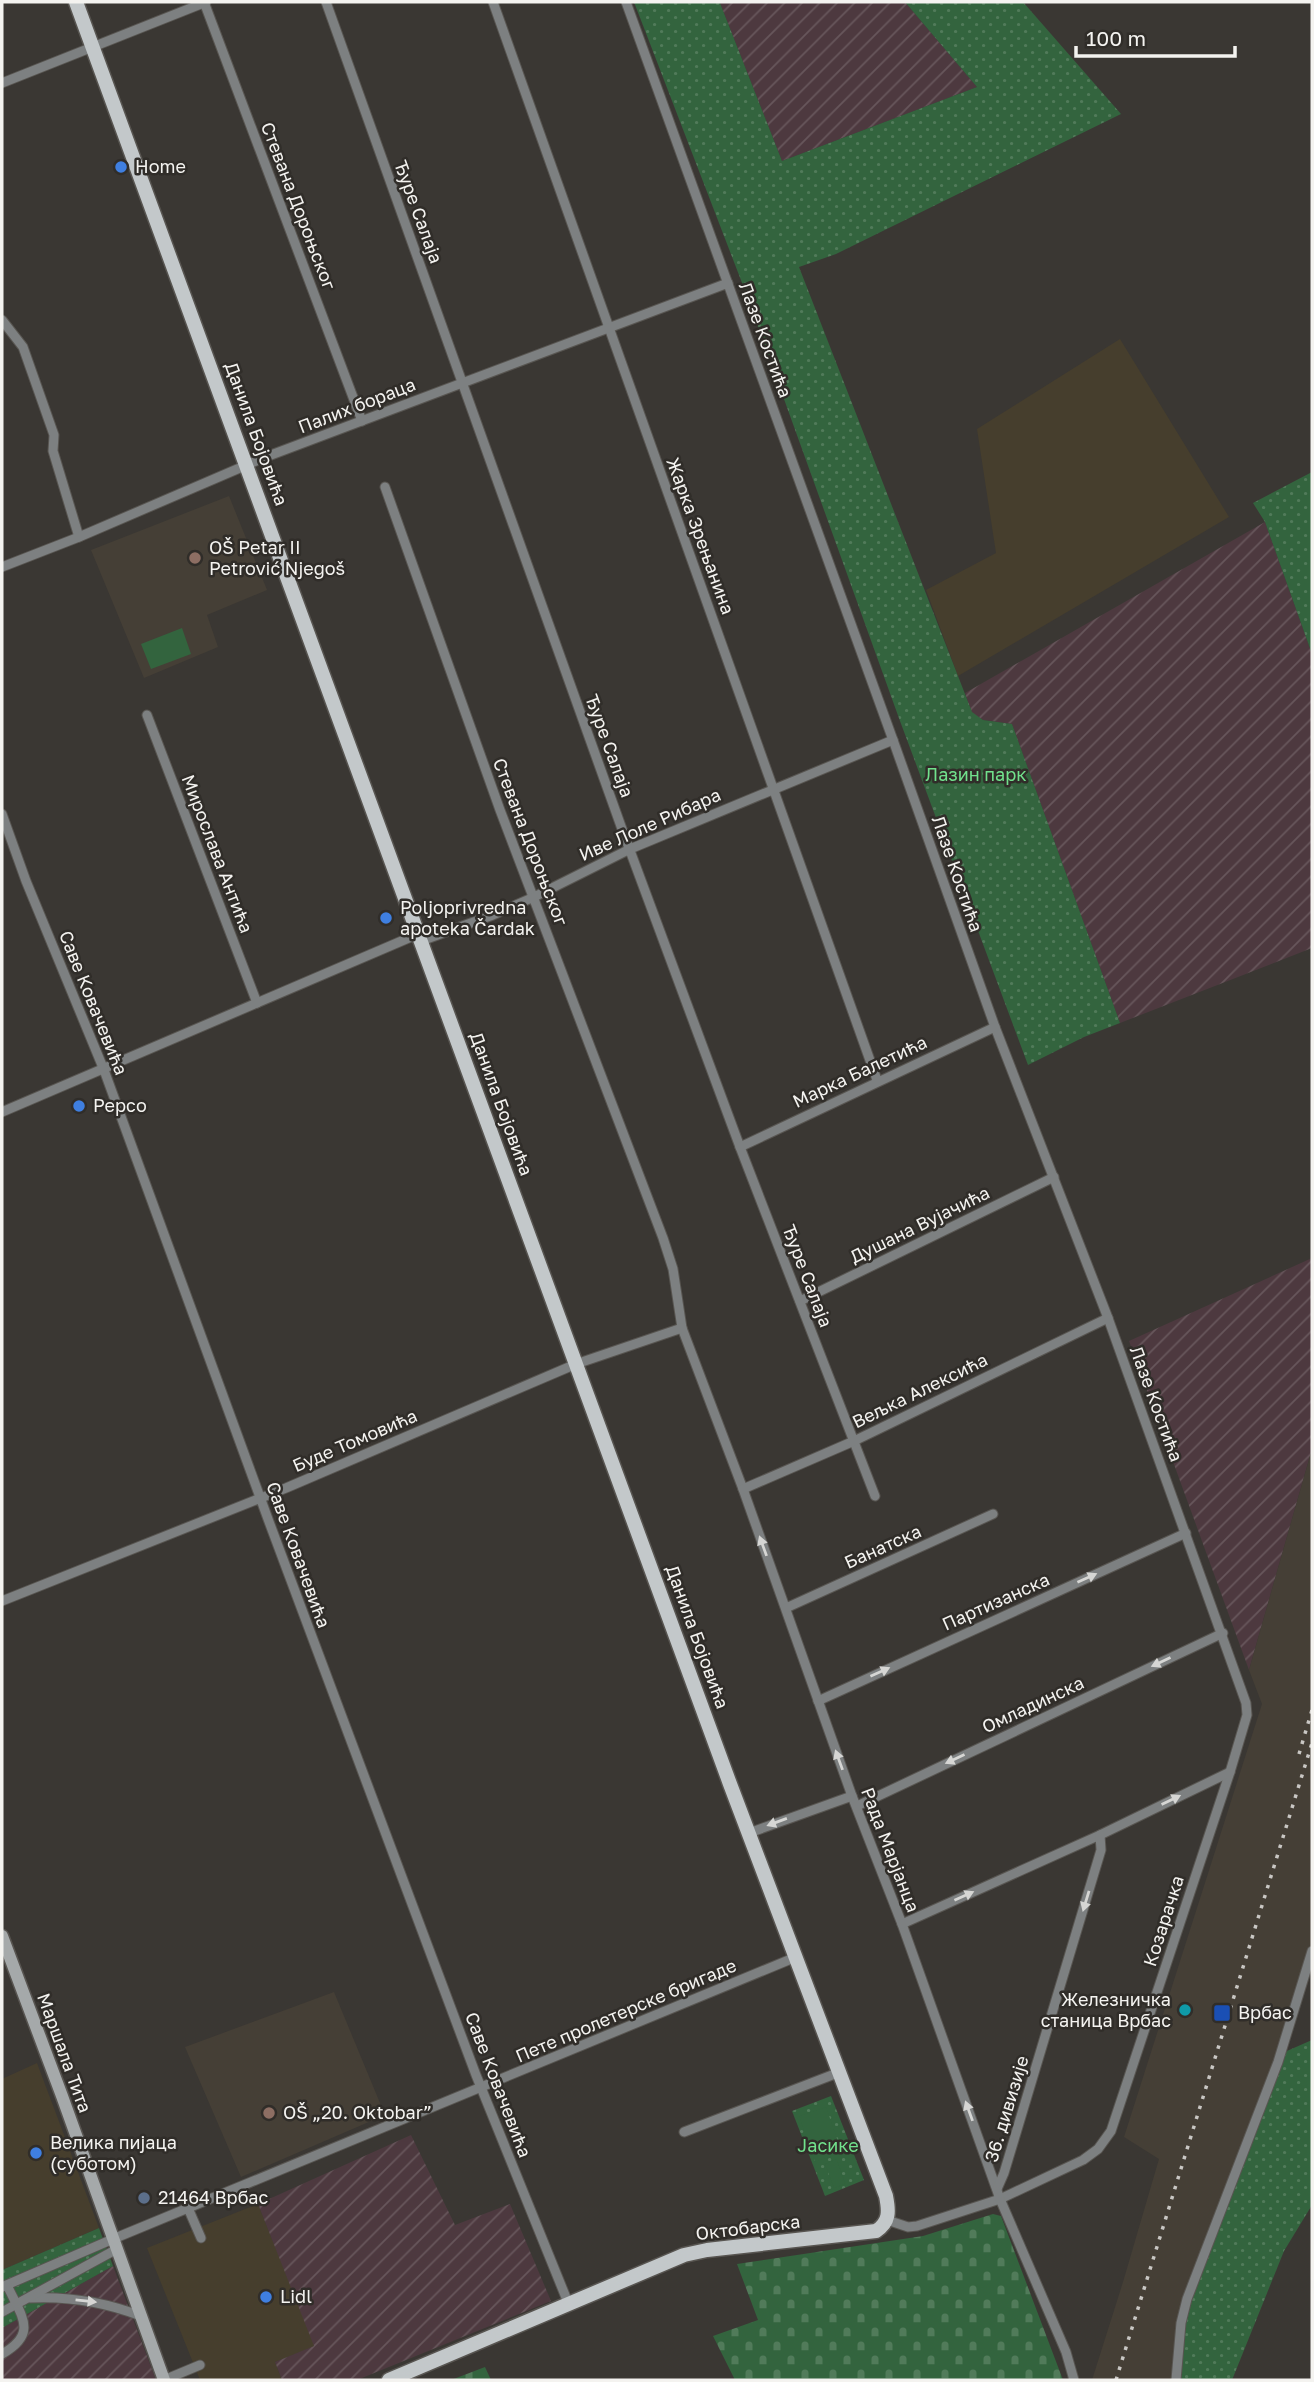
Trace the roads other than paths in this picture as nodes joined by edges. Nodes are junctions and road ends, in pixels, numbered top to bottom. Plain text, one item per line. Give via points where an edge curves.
1 (76, 2) edge
2 (205, 2) edge
3 (326, 2) edge
4 (493, 2) edge
5 (625, 2) edge
6 (93, 46) junction
7 (2, 83) edge
8 (728, 283) junction
9 (2, 320) edge
10 (608, 327) junction
11 (463, 383) junction
12 (362, 421) junction
13 (247, 465) junction
14 (385, 486) dead end
15 (79, 537) junction
16 (2, 568) edge
17 (148, 715) dead end
18 (893, 740) junction
19 (774, 788) junction
20 (2, 814) edge
21 (630, 849) junction
22 (534, 897) junction
23 (419, 938) junction
24 (257, 1003) junction
25 (995, 1027) junction
26 (104, 1070) junction
27 (877, 1080) junction
28 (2, 1112) edge
29 (740, 1147) junction
30 (1054, 1177) junction
31 (800, 1301) junction
32 (1108, 1318) junction
33 (682, 1328) junction
34 (576, 1364) junction
35 (854, 1441) junction
36 (743, 1489) junction
37 (875, 1496) dead end
38 (260, 1498) junction
39 (993, 1514) dead end
40 (1186, 1533) junction
41 (2, 1601) edge
42 (786, 1608) junction
43 (1223, 1633) junction
44 (818, 1701) junction
45 (1247, 1715) joint
46 (1230, 1772) junction
47 (852, 1796) junction
48 (857, 1806) junction
49 (749, 1833) junction
50 (1100, 1835) junction
51 (902, 1924) junction
52 (2, 1936) edge
53 (1312, 1951) edge
54 (796, 1957) junction
55 (840, 2072) junction
56 (481, 2088) junction
57 (684, 2132) dead end
58 (996, 2189) junction
59 (1000, 2199) junction
60 (188, 2208) junction
61 (887, 2220) junction
62 (201, 2238) dead end
63 (115, 2244) junction
64 (4, 2286) edge
65 (28, 2298) junction
66 (16, 2305) junction
67 (569, 2305) junction
68 (2, 2312) edge
69 (141, 2316) junction
70 (2, 2354) edge
71 (200, 2365) dead end
72 (164, 2380) edge
73 (389, 2380) edge
74 (1074, 2380) edge
75 (1175, 2380) edge

1 - 6 main road, Данила Бојовића
2 - 6 street
2 - 12 street, Стевана Дороњског
3 - 11 street, Ђуре Салаја
4 - 10 street, Жарка Зрењанина
5 - 8 street, Лазе Костића
6 - 7 street
6 - 13 main road, Данила Бојовића
8 - 10 street, Палих бораца
8 - 18 street, Лазе Костића
9 - 15 street via 23,347 54,435 53,451
10 - 11 street, Палих бораца
10 - 19 street, Жарка Зрењанина
11 - 12 street, Палих бораца
11 - 21 street, Ђуре Салаја
12 - 13 street, Палих бораца
13 - 15 street, Палих бораца
13 - 23 main road, Данила Бојовића
14 - 22 street, Стевана Дороњског
15 - 16 street, Палих бораца
17 - 24 street, Мирослава Антића
18 - 19 street, Иве Лоле Рибара
18 - 25 street, Лазе Костића
19 - 21 street, Иве Лоле Рибара
19 - 27 street, Жарка Зрењанина
20 - 26 street, Саве Ковачевића
21 - 22 street, Иве Лоле Рибара
21 - 29 street, Ђуре Салаја
22 - 23 street, Иве Лоле Рибара
22 - 33 street, Стевана Дороњског via 663,1238
23 - 24 street, Иве Лоле Рибара
23 - 34 main road, Данила Бојовића
24 - 26 street, Иве Лоле Рибара
25 - 27 street, Марка Балетића
25 - 30 street, Лазе Костића
26 - 28 street, Иве Лоле Рибара
26 - 38 street, Саве Ковачевића
27 - 29 street, Марка Балетића
29 - 31 street, Ђуре Салаја
30 - 31 street, Душана Вујачића
30 - 32 street, Лазе Костића
31 - 35 street, Ђуре Салаја
32 - 35 street, Вељка Алексића
32 - 40 street, Лазе Костића
33 - 34 street, Буде Томовића
33 - 36 street, Рада Марјанца
34 - 38 street, Буде Томовића
34 - 49 main road, Данила Бојовића
35 - 36 street, Вељка Алексића
35 - 37 street, Ђуре Салаја
42 -> 36 street, Рада Марјанца
38 - 41 street, Буде Томовића
38 - 56 street, Саве Ковачевића
39 - 42 street, Банатска
40 - 43 street, Лазе Костића
44 -> 40 street, Партизанска
42 - 44 street, Рада Марјанца
43 - 45 street, Лазе Костића via 1244,1692
43 -> 48 street, Омладинска
47 -> 44 street, Рада Марјанца
45 - 46 street, Козарачка
50 -> 46 street
46 - 59 street, Козарачка via 1111,2131 1083,2160
47 - 48 street, Рада Марјанца
47 -> 49 street
48 - 51 street, Рада Марјанца
49 - 54 main road, Данила Бојовића
51 -> 50 street
50 -> 58 street, 36. дивизије via 1101,1850
58 -> 51 street, Рада Марјанца
52 - 63 street, Маршала Тита
53 - 75 street via 1278,2062 1187,2299
54 - 55 main road, Данила Бојовића
54 - 56 street, Пете пролетерске бригаде
55 - 57 street
55 - 61 main road, Данила Бојовића via 887,2196
56 - 60 street, Пете пролетерске бригаде
56 - 67 street, Саве Ковачевића
58 - 59 street, Рада Марјанца
59 - 61 street via 917,2226
59 - 74 street, Рада Марјанца
60 - 62 street
60 - 63 street, Пете пролетерске бригаде
61 - 67 main road, Октобарска via 867,2233 684,2255
63 - 64 street, Пете пролетерске бригаде
63 - 65 street
63 - 69 street, Маршала Тита
64 - 66 street
65 - 66 street
65 -> 69 street via 98,2302
66 - 68 street
66 - 70 street via 25,2325 23,2336
67 - 73 main road, Октобарска
69 - 72 street, Маршала Тита
71 - 72 street

